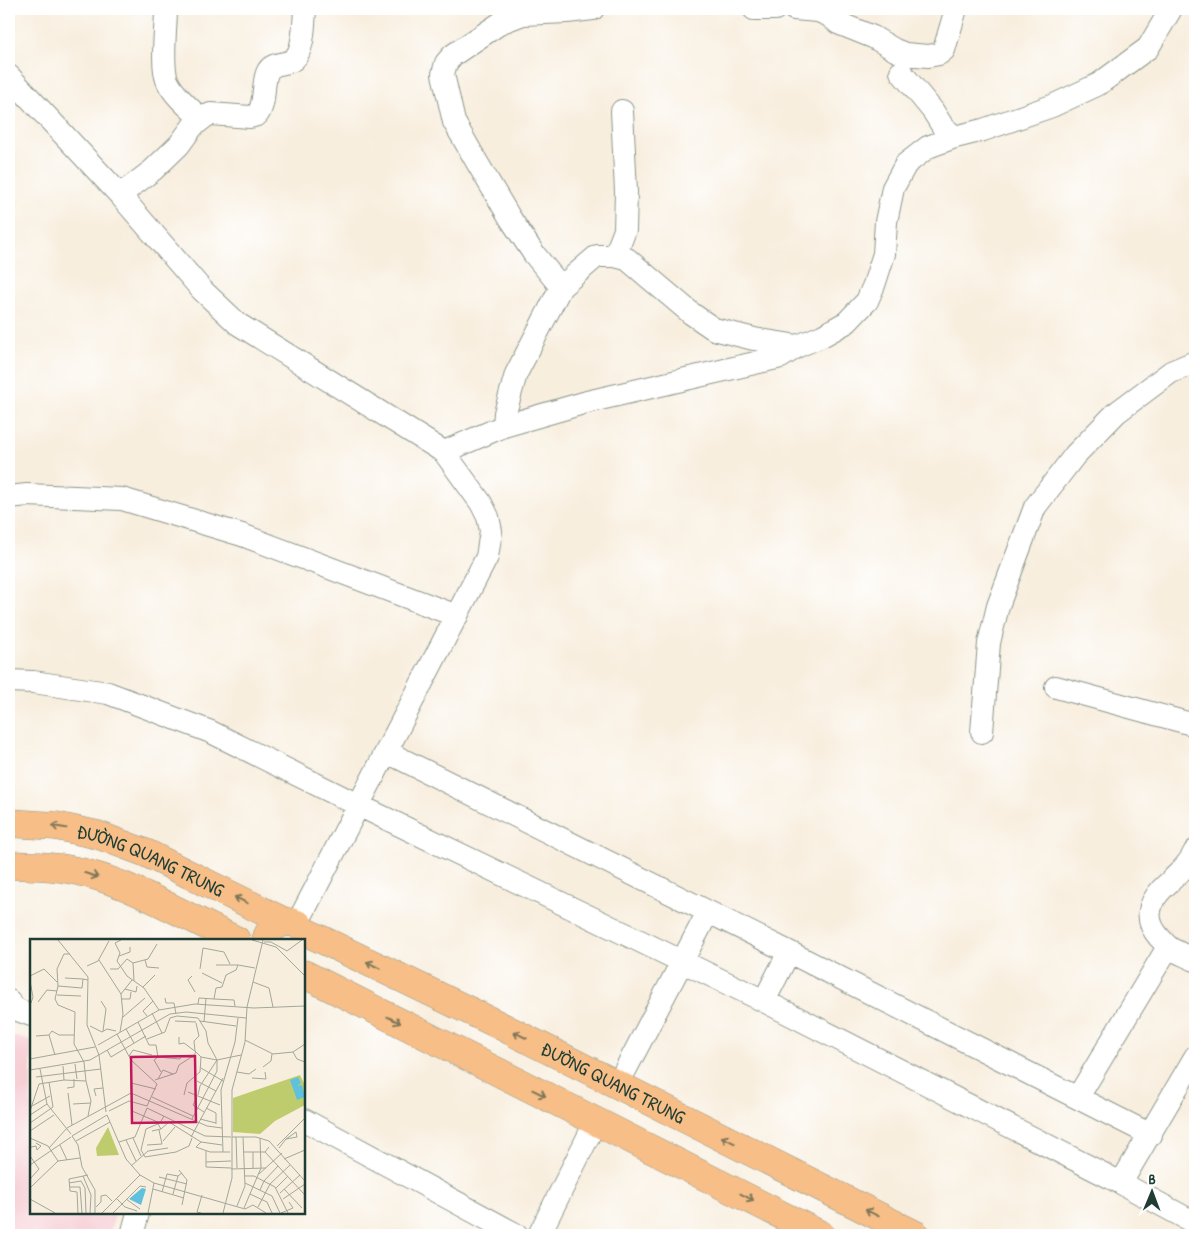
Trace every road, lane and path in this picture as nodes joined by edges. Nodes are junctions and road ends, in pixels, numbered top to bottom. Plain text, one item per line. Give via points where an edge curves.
1 (166, 9) edge
2 (593, 9) edge
3 (754, 9) edge
4 (775, 9) edge
5 (794, 9) edge
6 (956, 9) edge
7 (1171, 9) edge
8 (305, 10) edge
9 (500, 15) edge
10 (901, 72) dead end
11 (9, 76) edge
12 (622, 111) dead end
13 (201, 119) junction
14 (954, 136) junction
15 (120, 195) junction
16 (615, 256) junction
17 (561, 287) junction
18 (798, 346) junction
19 (1195, 362) edge
20 (504, 426) junction
21 (444, 452) junction
22 (9, 497) edge
23 (457, 616) junction
24 (9, 681) edge
25 (1056, 687) dead end
26 (1195, 725) edge
27 (982, 732) dead end
28 (387, 752) junction
29 (358, 805) junction
30 (9, 823) edge
31 (1195, 851) edge
32 (9, 865) edge
33 (708, 912) junction
34 (289, 930) edge
35 (234, 939) edge
36 (300, 939) edge
37 (305, 943) edge
38 (1168, 947) junction
39 (789, 952) junction
40 (305, 960) edge
41 (682, 960) junction
42 (1195, 960) edge
43 (305, 975) edge
44 (9, 1001) edge
45 (764, 1001) junction
46 (30, 1015) edge
47 (1195, 1057) edge
48 (618, 1084) junction
49 (1078, 1097) junction
50 (305, 1121) edge
51 (596, 1121) junction
52 (1151, 1135) junction
53 (1121, 1183) junction
54 (138, 1214) edge
55 (1195, 1223) edge
56 (132, 1235) edge
57 (517, 1235) edge
58 (539, 1235) edge
59 (822, 1235) edge
60 (916, 1235) edge

1 - 13 street via 164,65 167,80
2 - 9 street
3 - 4 street
5 - 6 street via 828,15 838,23 905,54 928,56 944,50
7 - 14 street via 1148,48 1099,84 1052,106 983,130
8 - 13 street via 298,54 293,60 271,67 267,72 257,115 211,114
9 - 17 street via 446,63 443,74 446,92 454,122 487,180 534,254
10 - 14 street via 943,127
11 - 15 street
12 - 16 street via 625,230
13 - 15 street via 153,170
14 - 18 street via 928,147 906,164 893,188 884,254 867,301 847,322
15 - 21 street via 202,290 238,324
16 - 17 street via 598,256
16 - 18 street via 627,259 714,329
17 - 20 street via 516,374
18 - 20 street via 780,357 587,402
19 - 27 street via 1172,372 1116,413 1075,455 1035,507 998,606 989,643
20 - 21 street
21 - 23 street via 481,504 491,531 487,557
22 - 23 street via 122,499 242,535
23 - 28 street
24 - 29 street via 108,692 211,732
25 - 26 street
28 - 29 street
28 - 33 street
29 - 34 street
29 - 41 street
34 -> 30 main road, ĐƯỜNG QUANG TRUNG via 146,853 98,835 56,826
31 - 38 street via 1182,871 1161,890 1149,916 1150,924
32 -> 35 main road, ĐƯỜNG QUANG TRUNG via 51,866 86,873 132,890
33 - 39 street
33 - 41 street
34 - 36 main road
48 -> 34 main road, ĐƯỜNG QUANG TRUNG via 499,1025
37 - 40 main road via 311,948
38 - 42 street
38 - 49 street
39 - 45 street
39 - 49 street
41 - 45 street
41 - 48 street
43 -> 51 main road
44 - 46 street via 15,1009
45 - 53 street
47 - 52 street
60 -> 48 main road, ĐƯỜNG QUANG TRUNG
49 - 52 street
50 - 57 street
51 - 58 street
51 -> 59 main road
52 - 53 street
53 - 55 street
54 - 56 street

